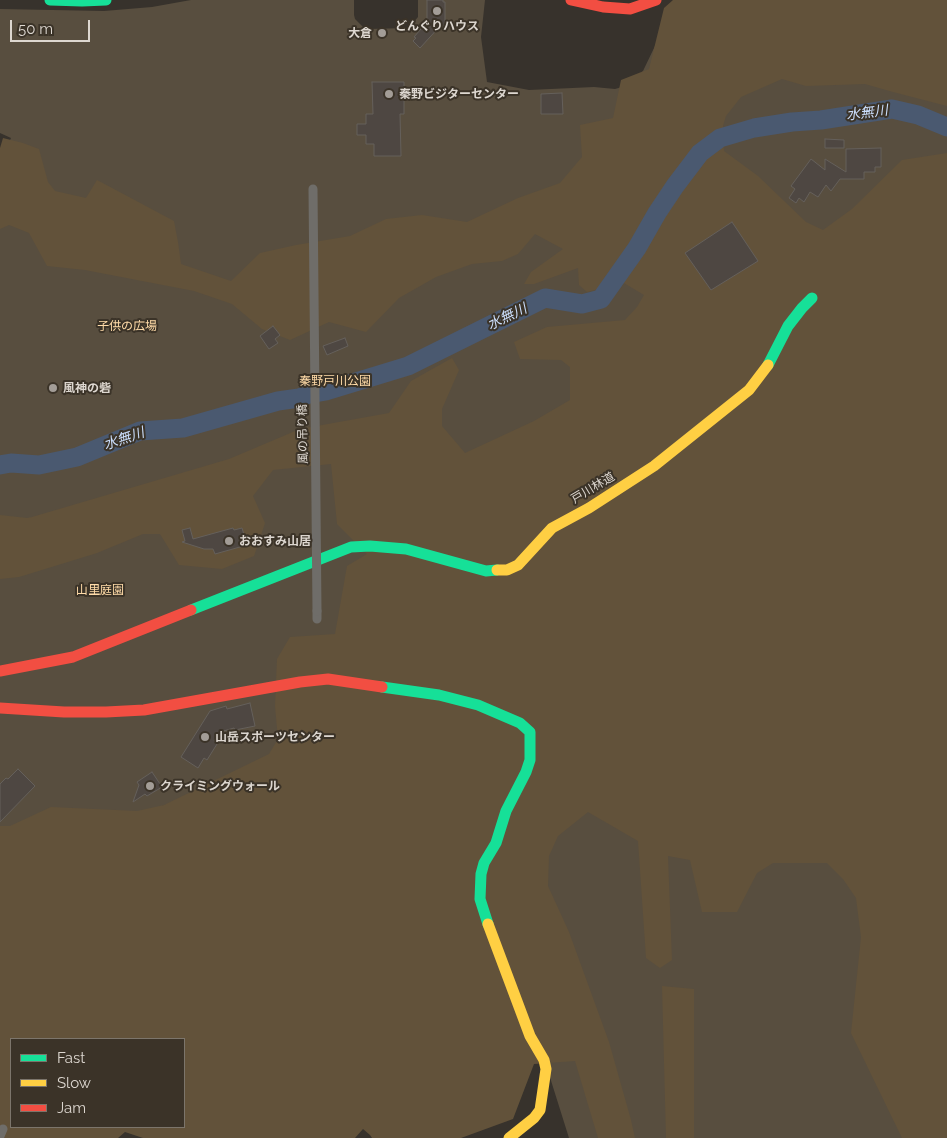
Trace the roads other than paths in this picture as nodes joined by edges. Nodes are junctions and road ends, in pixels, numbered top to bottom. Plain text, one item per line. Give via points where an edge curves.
1 (50, 0) edge
2 (106, 0) edge
3 (571, 0) edge
4 (656, 0) edge
5 (313, 189) dead end
6 (812, 298) dead end
7 (317, 615) dead end
8 (0, 671) edge
9 (0, 708) edge
10 (509, 1138) edge

1 - 2 street
3 - 4 street via 630,9
5 - 7 street, 風の吊り橋, bridge
6 - 8 street, 戸川林道 via 788,326 770,363 749,390 654,466 552,528 518,565 507,570 486,570 406,549 351,547 73,658
9 - 10 street via 64,712 144,710 328,679 439,695 478,705 520,723 530,732 530,760 506,811 496,843 484,863 480,899 530,1036 546,1069 540,1110

